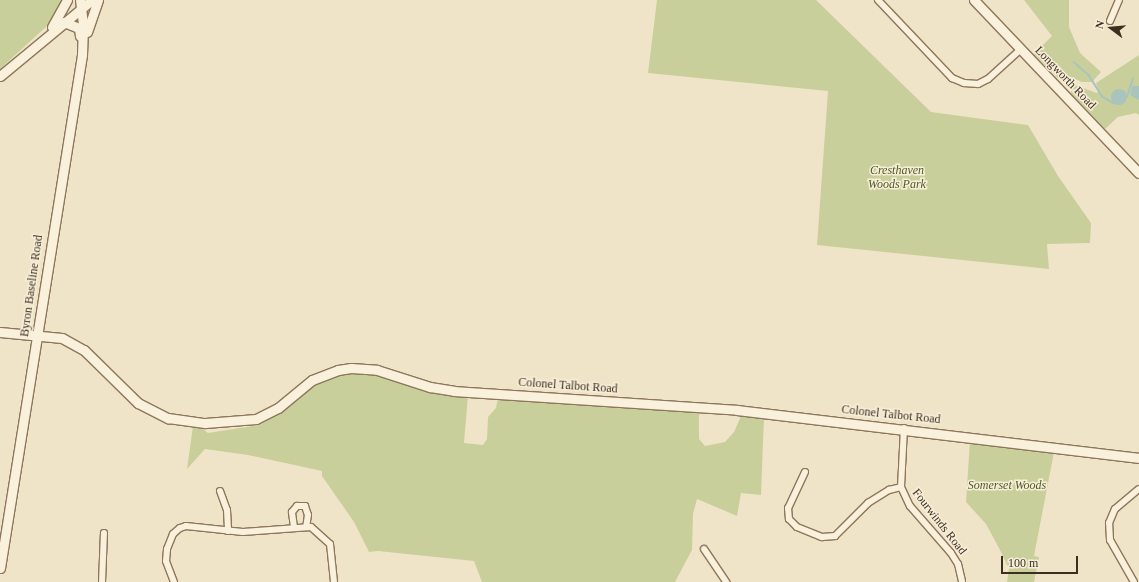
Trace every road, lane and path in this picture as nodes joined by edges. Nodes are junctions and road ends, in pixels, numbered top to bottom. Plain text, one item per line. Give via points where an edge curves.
1 (67, 0) edge
2 (92, 0) edge
3 (98, 0) edge
4 (878, 0) edge
5 (974, 0) edge
6 (1119, 0) edge
7 (81, 4) edge
8 (1110, 21) dead end
9 (64, 22) junction
10 (1021, 49) junction
11 (29, 51) junction
12 (82, 55) junction
13 (0, 76) edge
14 (1139, 173) edge
15 (0, 332) edge
16 (38, 336) junction
17 (904, 428) junction
18 (1139, 458) edge
19 (805, 472) dead end
20 (901, 487) junction
21 (1139, 489) edge
22 (220, 491) dead end
23 (294, 527) junction
24 (306, 527) junction
25 (228, 531) junction
26 (104, 533) dead end
27 (704, 549) dead end
28 (0, 568) edge
29 (102, 582) edge
30 (174, 582) edge
31 (334, 582) edge
32 (726, 582) edge
33 (962, 582) edge
34 (1134, 582) edge

1 - 11 main road via 57,22
2 - 7 main road
3 - 12 main road via 89,22
4 - 10 street via 952,78 964,83 978,84 988,80
5 - 10 main road, Longworth Road
6 - 8 street
7 - 9 main road
7 - 12 main road, Byron Baseline Road
9 - 11 main road
9 - 12 main road via 79,28
10 - 14 main road, Longworth Road
11 - 13 main road
12 - 16 main road, Byron Baseline Road
15 - 16 main road, Colonel Talbot Road
16 - 17 main road, Colonel Talbot Road via 62,338 84,350 138,403 168,418 204,423 256,419 278,408 312,380 351,368 376,370 430,387 454,390 728,410
16 - 28 main road, Byron Baseline Road
17 - 18 main road, Colonel Talbot Road
17 - 20 street, Fourwinds Road
19 - 20 street via 788,508 789,519 797,527 822,537 835,536 868,503 889,490
20 - 33 street, Fourwinds Road via 910,506 951,553 958,564
21 - 34 street via 1115,509 1109,523 1110,540
22 - 25 street via 228,510
23 - 24 street
23 - 24 street via 292,512 297,506 305,506 308,515
23 - 25 street
24 - 31 street via 311,527 321,534 330,544
25 - 30 street via 186,526 173,534 167,549 166,561
26 - 29 street
27 - 32 street

